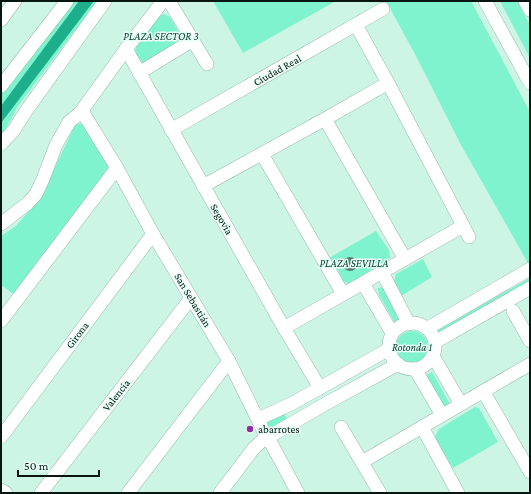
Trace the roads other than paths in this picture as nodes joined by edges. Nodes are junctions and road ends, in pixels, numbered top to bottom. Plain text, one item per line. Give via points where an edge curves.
1 (15, 1) edge
2 (67, 1) edge
3 (105, 1) edge
4 (163, 1) edge
5 (169, 1) edge
6 (485, 1) edge
7 (525, 1) edge
8 (383, 10) dead end
9 (530, 10) edge
10 (1, 20) edge
11 (356, 25) junction
12 (192, 40) junction
13 (126, 49) junction
14 (207, 64) dead end
15 (139, 73) junction
16 (388, 83) junction
17 (530, 83) edge
18 (1, 86) edge
19 (80, 113) junction
20 (325, 119) junction
21 (171, 130) junction
22 (1, 144) edge
23 (262, 154) junction
24 (117, 168) junction
25 (203, 186) junction
26 (1, 224) edge
27 (153, 234) junction
28 (405, 259) junction
29 (530, 269) edge
30 (382, 272) junction
31 (363, 283) junction
32 (530, 288) edge
33 (342, 294) junction
34 (191, 298) junction
35 (513, 311) dead end
36 (1, 321) edge
37 (409, 324) junction
38 (284, 328) junction
39 (428, 328) junction
40 (392, 333) junction
41 (530, 341) edge
42 (435, 342) junction
43 (389, 349) junction
44 (433, 356) junction
45 (229, 361) junction
46 (398, 364) junction
47 (530, 364) edge
48 (415, 369) junction
49 (320, 388) junction
50 (483, 391) junction
51 (294, 404) junction
52 (461, 404) junction
53 (442, 415) junction
54 (258, 419) junction
55 (301, 419) junction
56 (341, 427) dead end
57 (422, 427) junction
58 (1, 437) edge
59 (267, 437) junction
60 (362, 462) junction
61 (530, 472) edge
62 (1, 490) edge
63 (6, 493) edge
64 (41, 493) edge
65 (128, 493) edge
66 (220, 493) edge
67 (298, 493) edge
68 (380, 493) edge
69 (458, 493) edge

1 - 10 street
2 - 18 street
3 - 22 street via 14,130
4 - 13 street
5 - 12 street
6 - 17 street
7 - 9 street
8 - 11 street, Ciudad Real
11 - 16 street
11 - 21 street, Ciudad Real
12 - 14 street
12 - 15 street
13 - 15 street, Segovia
13 - 19 street
15 - 21 street, Segovia
16 - 20 street
16 - 28 street via 466,231
19 - 24 street, San Sebastián via 85,116
19 - 26 street via 63,131 36,194
20 - 23 street
20 - 28 street
21 - 25 street, Segovia
23 - 25 street
23 - 33 street
24 - 27 street, San Sebastián
24 - 36 street
25 - 38 street, Segovia
27 - 34 street, San Sebastián
27 - 58 street, Girona
28 - 30 street
29 - 39 street
30 - 31 street
30 - 37 street
31 - 33 street
31 - 40 street
32 - 42 street
33 - 38 street
34 - 45 street, San Sebastián
34 - 64 street, Valencia
35 - 41 street
37 - 39 street via 419,323
37 - 40 street via 401,325
38 - 49 street, Segovia
39 - 42 street
40 - 43 street
42 - 44 street
43 - 46 street
43 - 49 street
44 - 48 street via 426,365
44 - 52 street
45 - 54 street, San Sebastián
45 - 65 street
46 - 48 street
46 - 55 street
47 - 50 street
48 - 53 street
49 - 51 street
50 - 52 street
50 - 61 street
51 - 54 street
51 - 55 street
52 - 53 street
53 - 57 street
54 - 59 street, San Sebastián
55 - 59 street
56 - 60 street
57 - 60 street
57 - 69 street
59 - 66 street via 254,448
59 - 67 street, San Sebastián
60 - 68 street
62 - 63 street

